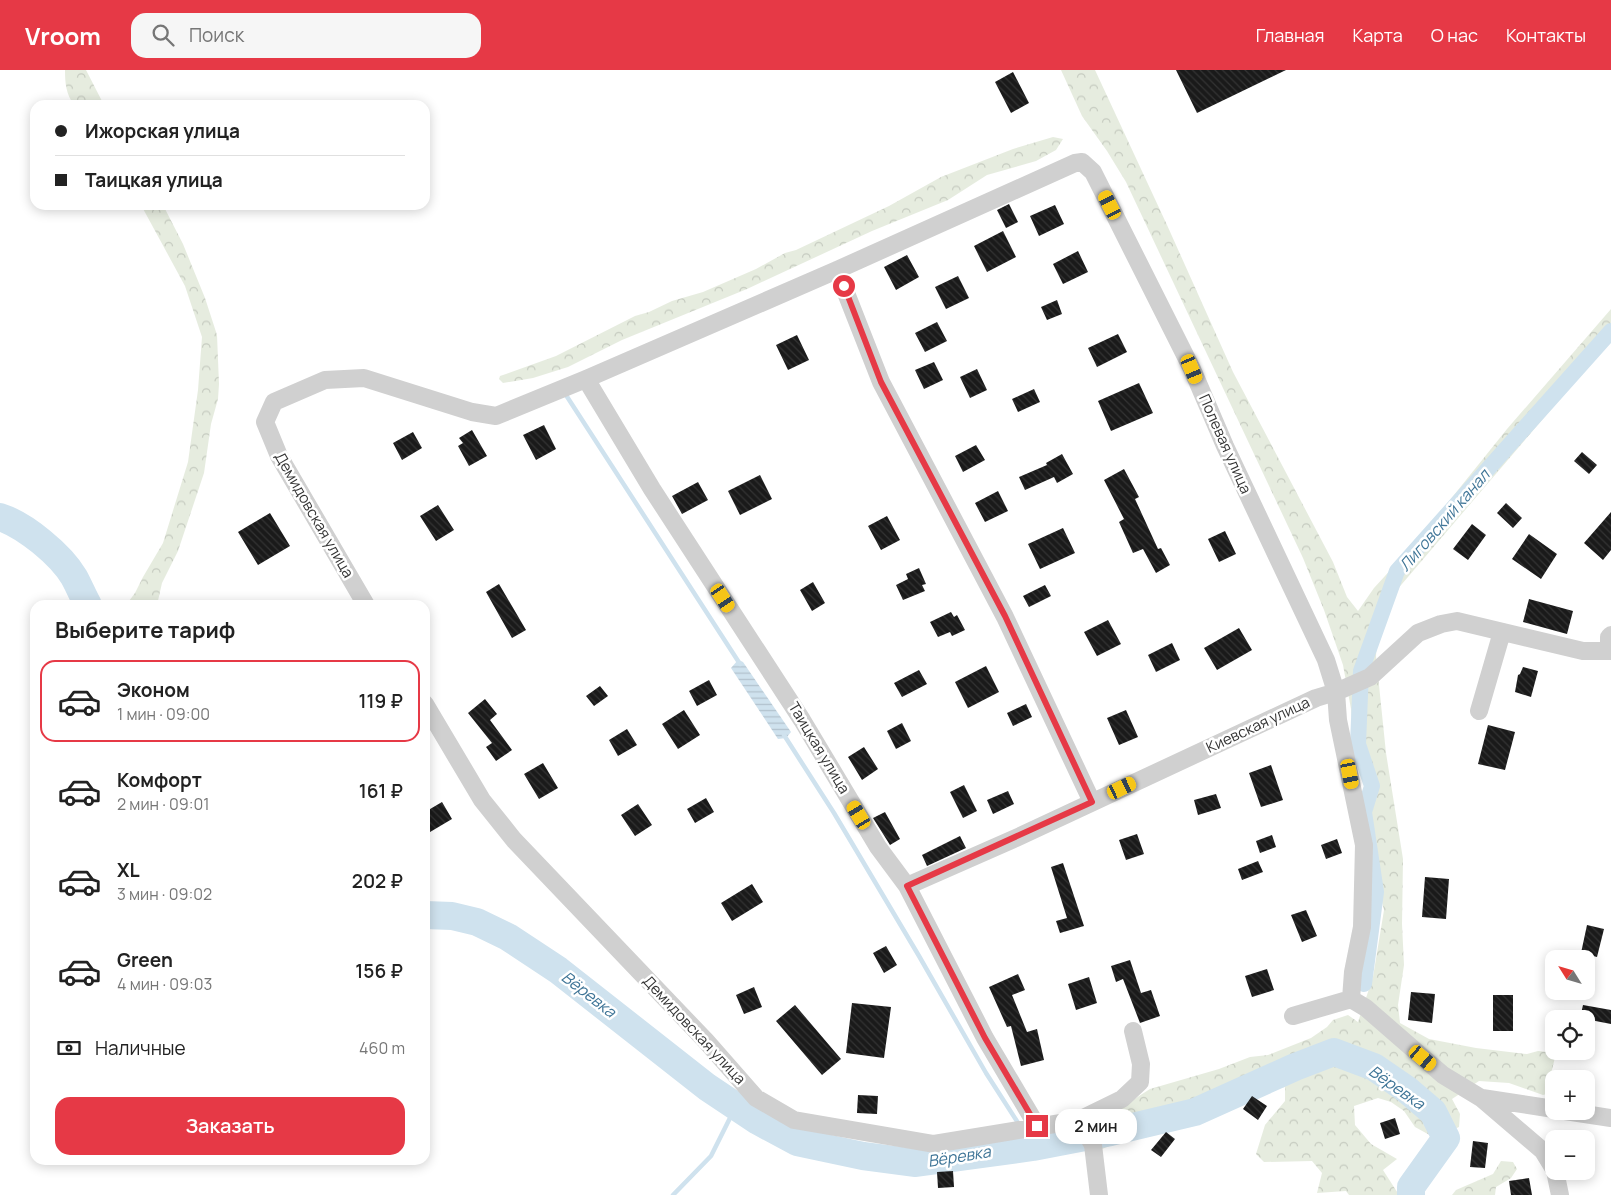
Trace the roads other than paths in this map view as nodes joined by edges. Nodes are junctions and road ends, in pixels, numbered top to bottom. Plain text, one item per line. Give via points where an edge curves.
1 (837, 270) junction
2 (586, 379) junction
3 (363, 600) edge
4 (1502, 632) junction
5 (1610, 645) edge
6 (1336, 692) junction
7 (1479, 711) dead end
8 (430, 712) edge
9 (1092, 802) junction
10 (907, 886) junction
11 (1351, 999) junction
12 (1293, 1016) dead end
13 (1133, 1031) dead end
14 (1481, 1098) junction
15 (1545, 1109) edge
16 (1595, 1116) edge
17 (1611, 1118) edge
18 (1079, 1120) junction
19 (1037, 1126) junction
20 (1545, 1156) edge
21 (1556, 1180) edge
22 (1099, 1195) edge
23 (1560, 1195) edge

1 - 2 street
1 - 6 street, Полевая улица via 1082,162 1093,172 1192,369 1326,660
1 - 9 street via 881,382 1005,616
2 - 3 street, Демидовская улица via 496,416 472,412 364,378 325,380 274,402 265,422 279,456
2 - 10 street, Таицкая улица via 652,489 802,720 878,847
4 - 5 street, Киевская улица via 1583,651
4 - 6 street, Киевская улица via 1457,621 1441,624 1418,633 1370,677
4 - 7 street
6 - 9 street, Киевская улица via 1316,698
6 - 11 street, Полевая улица via 1338,720 1364,845 1362,927
8 - 19 street, Демидовская улица via 482,800 514,840 706,1041 756,1098 794,1120 934,1144
9 - 10 street, Киевская улица
10 - 19 street, Таицкая улица via 985,1038
11 - 12 street
11 - 14 street via 1366,1008 1443,1075
13 - 18 street, Демидовская улица via 1141,1064 1140,1082 1122,1099
14 - 15 street
14 - 20 street
16 - 17 street
18 - 19 street, Демидовская улица
18 - 22 street via 1093,1145
21 - 23 street

